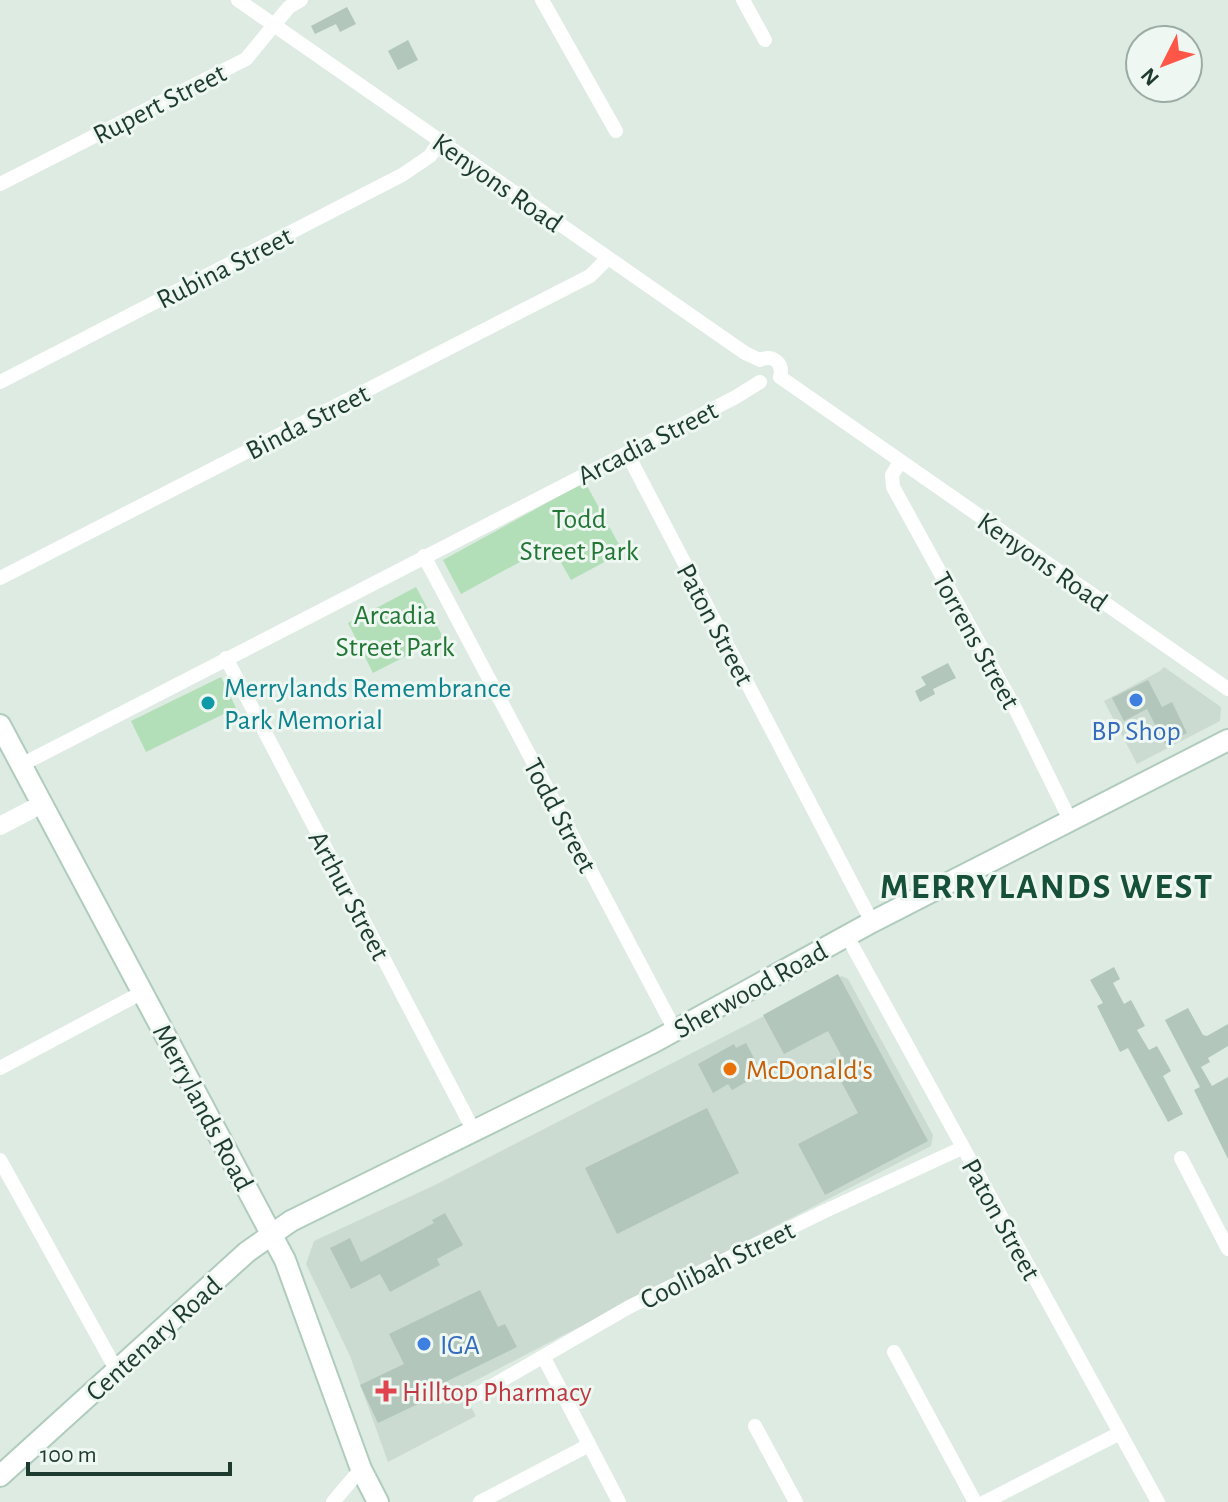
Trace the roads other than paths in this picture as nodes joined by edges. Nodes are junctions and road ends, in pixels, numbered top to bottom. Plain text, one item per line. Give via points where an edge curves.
1 (238, 0) edge
2 (301, 0) edge
3 (542, 0) edge
4 (743, 0) edge
5 (275, 25) junction
6 (765, 40) dead end
7 (616, 131) dead end
8 (440, 141) junction
9 (0, 184) edge
10 (608, 258) junction
11 (760, 360) junction
12 (780, 377) junction
13 (0, 382) edge
14 (760, 382) junction
15 (627, 453) junction
16 (900, 462) junction
17 (424, 556) junction
18 (0, 578) edge
19 (226, 658) junction
20 (1228, 689) edge
21 (0, 725) edge
22 (1228, 740) edge
23 (21, 765) junction
24 (42, 804) junction
25 (1070, 820) junction
26 (0, 826) edge
27 (872, 922) junction
28 (847, 936) junction
29 (143, 992) junction
30 (675, 1030) junction
31 (0, 1068) edge
32 (475, 1133) junction
33 (962, 1148) junction
34 (1181, 1158) dead end
35 (0, 1160) edge
36 (272, 1235) junction
37 (1228, 1249) edge
38 (894, 1352) dead end
39 (544, 1358) junction
40 (117, 1371) junction
41 (478, 1394) dead end
42 (755, 1426) dead end
43 (1120, 1433) junction
44 (589, 1445) junction
45 (361, 1469) junction
46 (0, 1476) edge
47 (335, 1500) edge
48 (378, 1502) edge
49 (480, 1502) edge
50 (619, 1502) edge
51 (796, 1502) edge
52 (975, 1502) edge
53 (985, 1502) edge
54 (1158, 1502) edge

1 - 5 street, Kenyons Road
2 - 5 street, Rupert Street
3 - 7 street
4 - 6 street
5 - 8 street, Kenyons Road
5 - 9 street, Rupert Street via 246,59
8 - 10 street, Kenyons Road
8 - 13 street, Rubina Street via 430,156 402,175
10 - 11 street, Kenyons Road
10 - 18 street, Binda Street via 590,276
11 - 12 street via 777,361
11 - 14 street via 755,371
12 - 14 street via 771,384
12 - 16 street, Kenyons Road
14 - 15 street, Arcadia Street
15 - 17 street, Arcadia Street
15 - 27 street, Paton Street
16 - 20 street, Kenyons Road
16 - 25 street, Torrens Street via 892,475 893,487
17 - 19 street, Arcadia Street
17 - 30 street, Todd Street
19 - 23 street, Arcadia Street
19 - 32 street, Arthur Street
21 - 23 main road, Merrylands Road
22 - 25 main road, Sherwood Road
23 - 24 main road, Merrylands Road
24 - 26 street
24 - 29 main road, Merrylands Road
25 - 27 main road, Sherwood Road
27 - 28 main road, Sherwood Road
28 - 30 main road, Sherwood Road
28 - 33 street, Paton Street
29 - 31 street
29 - 36 main road, Merrylands Road
30 - 32 main road, Sherwood Road
32 - 36 main road, Sherwood Road
33 - 39 street, Coolibah Street via 629,1307
33 - 43 street, Paton Street
34 - 37 street
35 - 40 street
36 - 40 main road, Centenary Road
36 - 45 main road, Merrylands Road
38 - 52 street
39 - 41 street, Coolibah Street
39 - 44 street
40 - 46 main road, Centenary Road
42 - 51 street
43 - 53 street
43 - 54 street, Paton Street
44 - 49 street
44 - 50 street
45 - 47 street
45 - 48 main road, Merrylands Road

